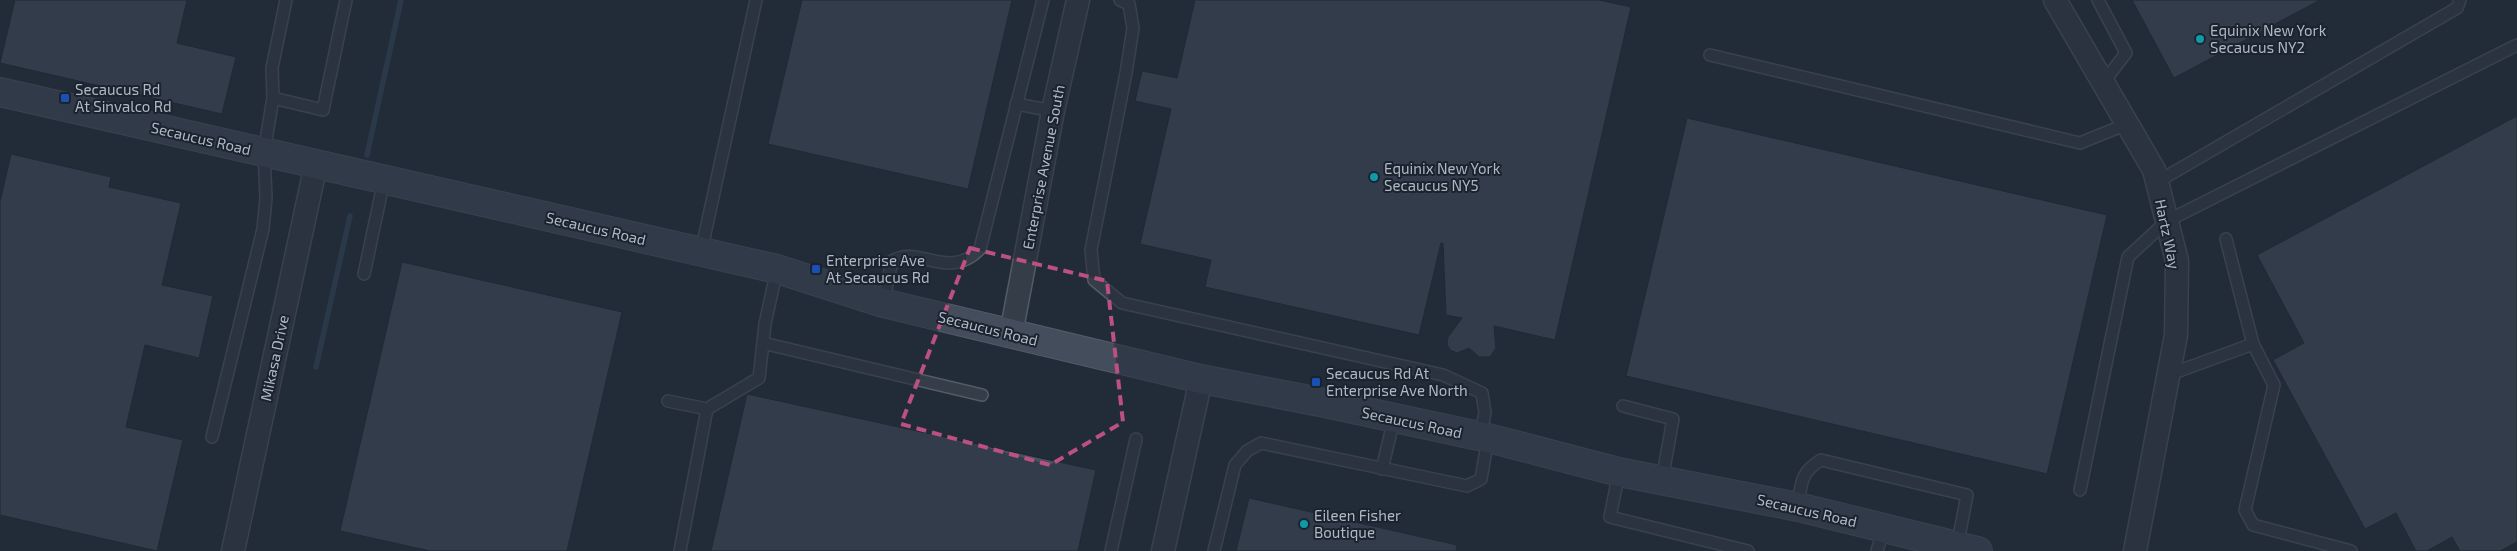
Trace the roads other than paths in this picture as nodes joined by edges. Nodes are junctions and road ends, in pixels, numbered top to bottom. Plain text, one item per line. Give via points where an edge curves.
1 (286, 0) edge
2 (346, 0) edge
3 (756, 0) edge
4 (1042, 0) edge
5 (1078, 0) edge
6 (1120, 0) edge
7 (2098, 0) edge
8 (2460, 0) edge
9 (2050, 1) edge
10 (2517, 45) edge
11 (1710, 54) dead end
12 (2103, 84) junction
13 (0, 92) edge
14 (272, 98) junction
15 (1016, 104) junction
16 (1052, 111) junction
17 (2127, 124) junction
18 (264, 152) junction
19 (316, 164) junction
20 (384, 180) junction
21 (2157, 182) junction
22 (2167, 221) junction
23 (2226, 239) dead end
24 (701, 252) junction
25 (777, 269) junction
26 (364, 274) dead end
27 (883, 303) junction
28 (1011, 334) junction
29 (763, 343) junction
30 (2253, 344) junction
31 (2168, 375) junction
32 (1201, 379) junction
33 (982, 395) dead end
34 (668, 401) dead end
35 (1623, 406) dead end
36 (707, 409) junction
37 (1394, 419) junction
38 (212, 437) dead end
39 (1484, 437) junction
40 (1136, 439) dead end
41 (1382, 469) junction
42 (1619, 472) junction
43 (1662, 480) junction
44 (2080, 490) dead end
45 (1798, 507) junction
46 (1880, 540) edge
47 (1964, 549) edge
48 (232, 551) edge
49 (680, 551) edge
50 (1111, 551) edge
51 (1163, 551) edge
52 (1214, 551) edge
53 (1748, 551) edge
54 (2135, 551) edge
55 (2351, 551) edge

1 - 14 lane via 272,68
2 - 14 lane via 322,110
3 - 24 lane
4 - 15 lane
5 - 16 street, Enterprise Avenue South
6 - 39 lane via 1129,4 1133,28 1091,250 1094,280 1122,303 1443,375 1482,393
7 - 12 lane via 2126,53
8 - 21 lane via 2457,8
9 - 12 street, Hartz Way
10 - 22 lane
11 - 17 lane via 2080,143
12 - 17 street, Hartz Way
13 - 18 main road, Secaucus Road
14 - 18 lane
15 - 16 lane
15 - 27 lane via 980,249 961,263 903,256 896,258 892,261
16 - 28 street, Enterprise Avenue South
17 - 21 street, Hartz Way via 2154,170
18 - 19 main road, Secaucus Road
18 - 38 lane via 266,198 263,229
19 - 20 main road, Secaucus Road
19 - 48 street, Mikasa Drive
20 - 24 main road, Secaucus Road
20 - 26 lane
21 - 22 street, Hartz Way
22 - 31 street, Hartz Way via 2177,261 2176,335
22 - 44 lane via 2128,257
23 - 30 lane
24 - 25 main road, Secaucus Road
25 - 27 main road, Secaucus Road
25 - 29 lane
27 - 28 main road, Secaucus Road
28 - 32 main road, Secaucus Road
29 - 33 lane
29 - 36 lane via 758,378
30 - 31 lane
30 - 55 lane via 2274,385 2245,510 2253,525
31 - 54 street, Hartz Way
32 - 37 main road, Secaucus Road
32 - 51 street
34 - 36 lane
35 - 43 lane via 1673,419
36 - 49 lane
37 - 39 main road, Secaucus Road
37 - 41 lane
39 - 41 lane via 1481,478 1467,486
39 - 42 main road, Secaucus Road
40 - 50 lane
41 - 52 lane via 1261,443 1235,465
42 - 43 main road, Secaucus Road
42 - 53 lane via 1610,517
43 - 45 main road, Secaucus Road
45 - 46 main road, Secaucus Road
45 - 47 lane via 1808,467 1821,460 1967,495
46 - 47 main road, Secaucus Road

